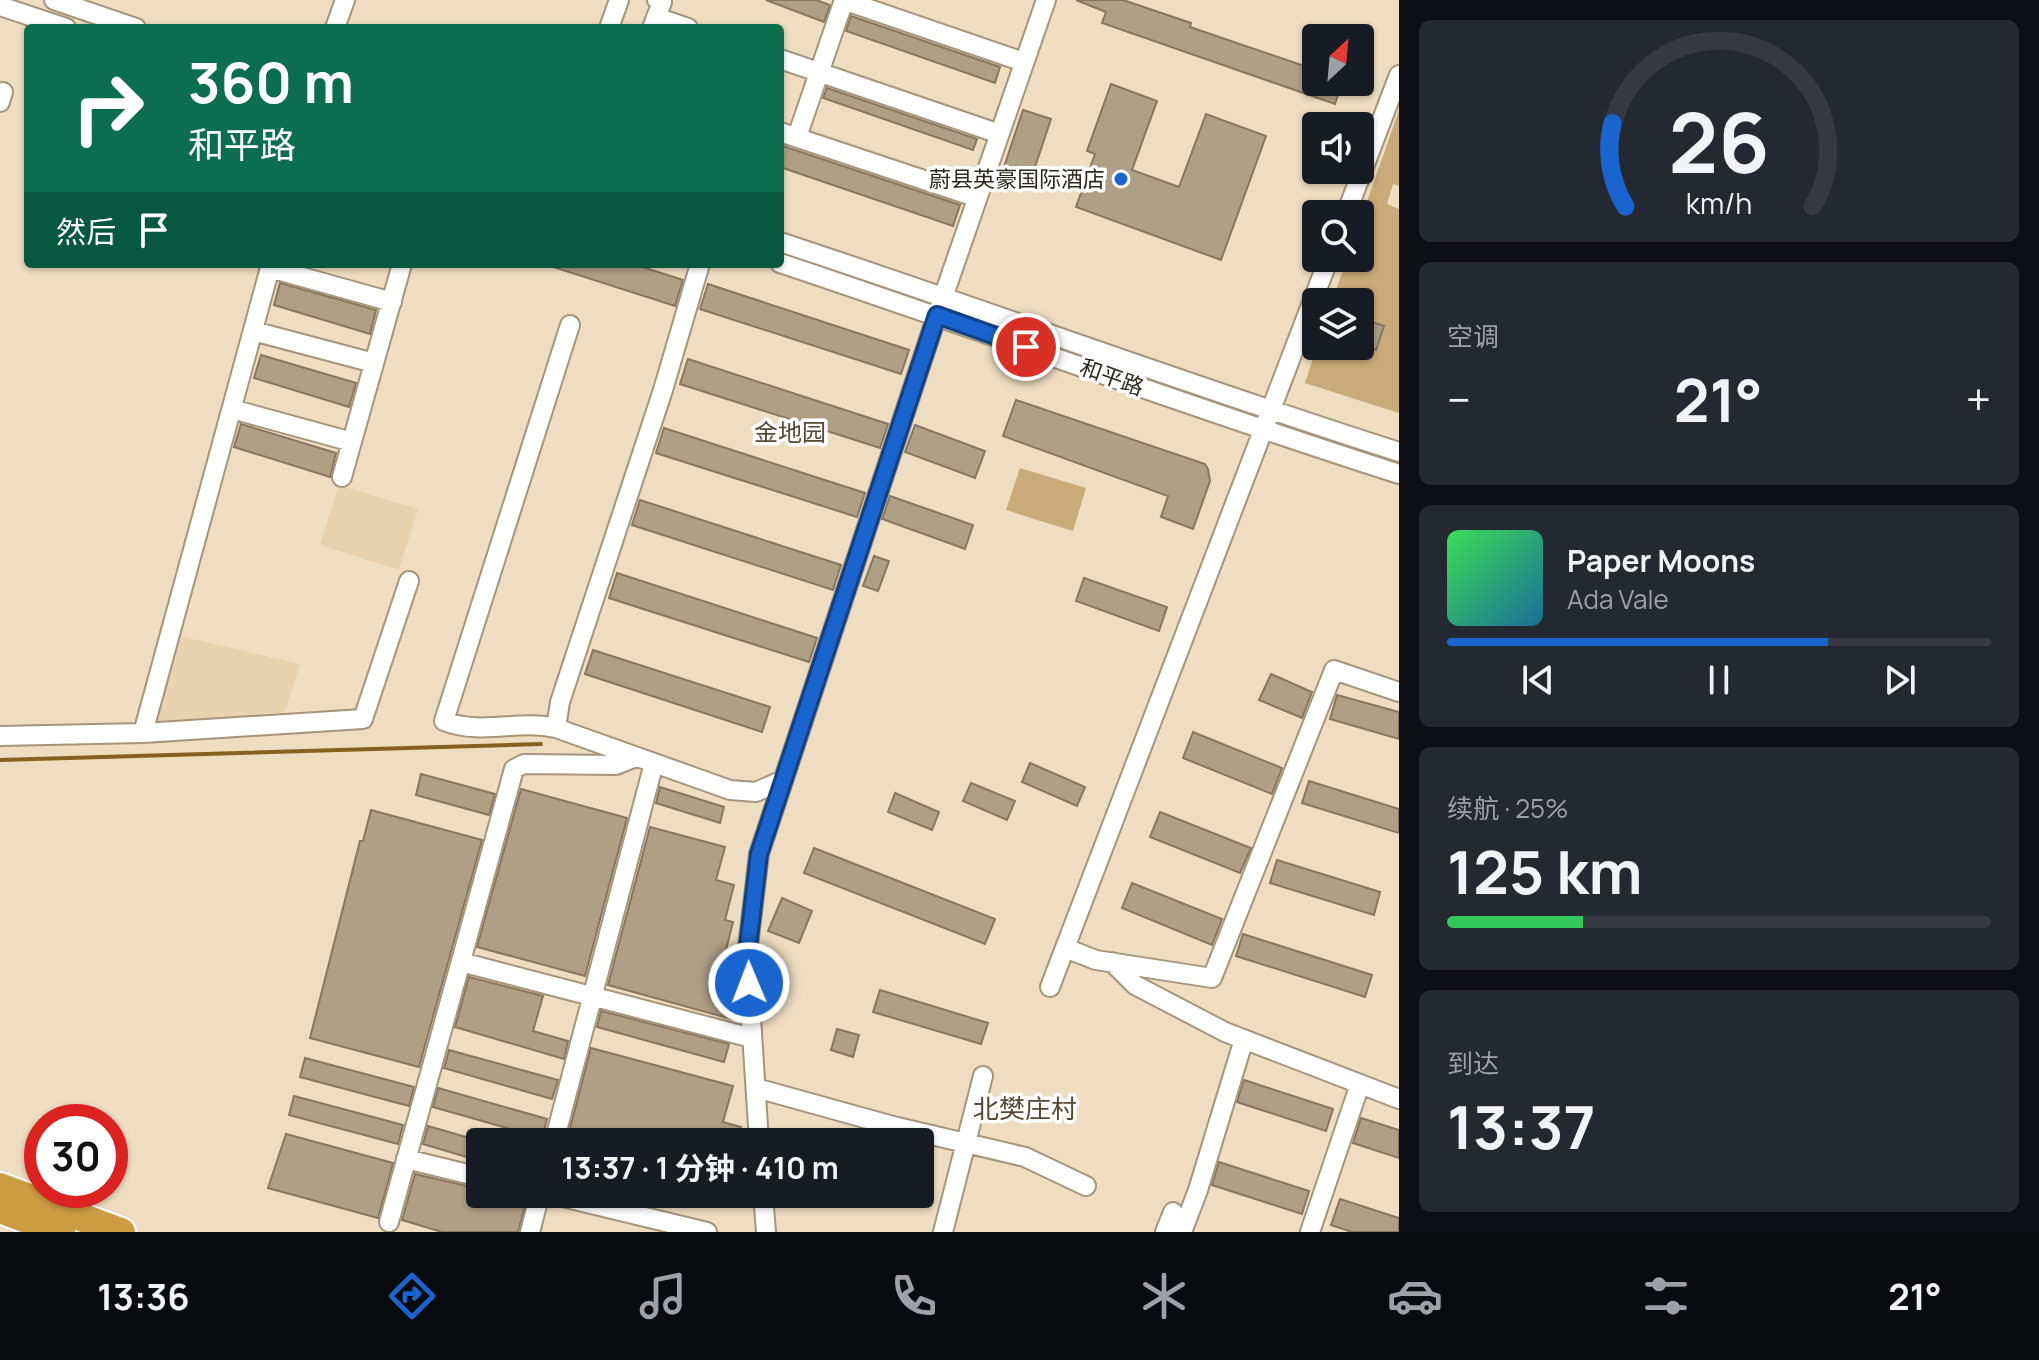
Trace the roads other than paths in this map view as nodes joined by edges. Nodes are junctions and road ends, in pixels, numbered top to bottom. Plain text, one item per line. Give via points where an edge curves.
1 (345, 0) edge
2 (619, 0) edge
3 (844, 0) edge
4 (1035, 0) edge
5 (1046, 0) edge
6 (64, 2) edge
7 (0, 6) edge
8 (655, 15) edge
9 (54, 24) edge
10 (125, 24) edge
11 (336, 24) edge
12 (610, 24) edge
13 (678, 24) edge
14 (1015, 59) junction
15 (784, 60) edge
16 (819, 73) junction
17 (1399, 75) edge
18 (991, 131) junction
19 (789, 134) edge
20 (969, 195) junction
21 (1351, 200) edge
22 (957, 232) dead end
23 (784, 243) edge
24 (784, 264) edge
25 (270, 268) edge
26 (278, 268) edge
27 (401, 268) edge
28 (699, 268) edge
29 (1324, 272) edge
30 (944, 295) junction
31 (392, 302) junction
32 (937, 315) junction
33 (570, 325) dead end
34 (253, 331) junction
35 (374, 363) junction
36 (232, 409) junction
37 (1270, 412) junction
38 (1263, 431) junction
39 (352, 442) junction
40 (1399, 452) edge
41 (1399, 474) edge
42 (342, 477) dead end
43 (409, 581) dead end
44 (1399, 692) edge
45 (556, 728) junction
46 (143, 733) junction
47 (0, 736) edge
48 (636, 757) junction
49 (654, 763) junction
50 (783, 780) junction
51 (1065, 948) junction
52 (1104, 961) junction
53 (461, 962) junction
54 (1050, 987) dead end
55 (592, 996) junction
56 (752, 1038) junction
57 (1244, 1039) junction
58 (983, 1076) dead end
59 (1360, 1084) junction
60 (756, 1088) junction
61 (1399, 1099) edge
62 (558, 1128) edge
63 (758, 1128) edge
64 (966, 1143) junction
65 (406, 1159) junction
66 (466, 1174) edge
67 (1086, 1186) dead end
68 (0, 1187) edge
69 (536, 1208) edge
70 (608, 1208) edge
71 (764, 1208) edge
72 (0, 1209) edge
73 (1173, 1212) dead end
74 (389, 1222) dead end
75 (61, 1232) edge
76 (121, 1232) edge
77 (530, 1232) edge
78 (707, 1232) edge
79 (766, 1232) edge
80 (943, 1232) edge
81 (1165, 1232) edge
82 (1182, 1232) edge
83 (1310, 1232) edge

1 - 11 street
2 - 12 street
3 - 14 street
3 - 16 street
4 - 14 street
5 - 30 street
6 - 10 street
7 - 9 street
8 - 13 street
14 - 18 street
15 - 16 street
16 - 18 street
16 - 19 street
17 - 21 street
18 - 20 street
19 - 20 street
20 - 22 street
23 - 30 street, 和平路
24 - 32 street, 和平路
25 - 34 street
26 - 31 street
27 - 31 street
28 - 45 street
29 - 37 street
30 - 32 street
30 - 37 street, 和平路
31 - 35 street
32 - 38 street, 和平路
32 - 50 street
33 - 45 street via 444,721 463,729
34 - 35 street
34 - 36 street
35 - 39 street
36 - 39 street
36 - 46 street
37 - 38 street
37 - 40 street, 和平路
38 - 41 street, 和平路
38 - 51 street
39 - 42 street
43 - 46 street via 363,719
44 - 52 street via 1334,670 1212,978
45 - 48 street
46 - 47 street
48 - 49 street
48 - 53 street via 616,765 524,764 514,769
49 - 50 street via 730,790 756,792
49 - 55 street
50 - 56 street via 759,854 747,955
51 - 52 street
51 - 54 street
52 - 57 street via 1135,985
53 - 55 street
53 - 65 street
55 - 56 street
55 - 62 street
56 - 60 street
57 - 59 street
57 - 82 street
58 - 64 street
59 - 61 street
59 - 83 street
60 - 63 street
60 - 64 street
64 - 67 street via 1025,1157
64 - 80 street
65 - 66 street
65 - 74 street
68 - 76 highway
69 - 77 street
70 - 78 street
71 - 79 street
72 - 75 highway
73 - 81 street

